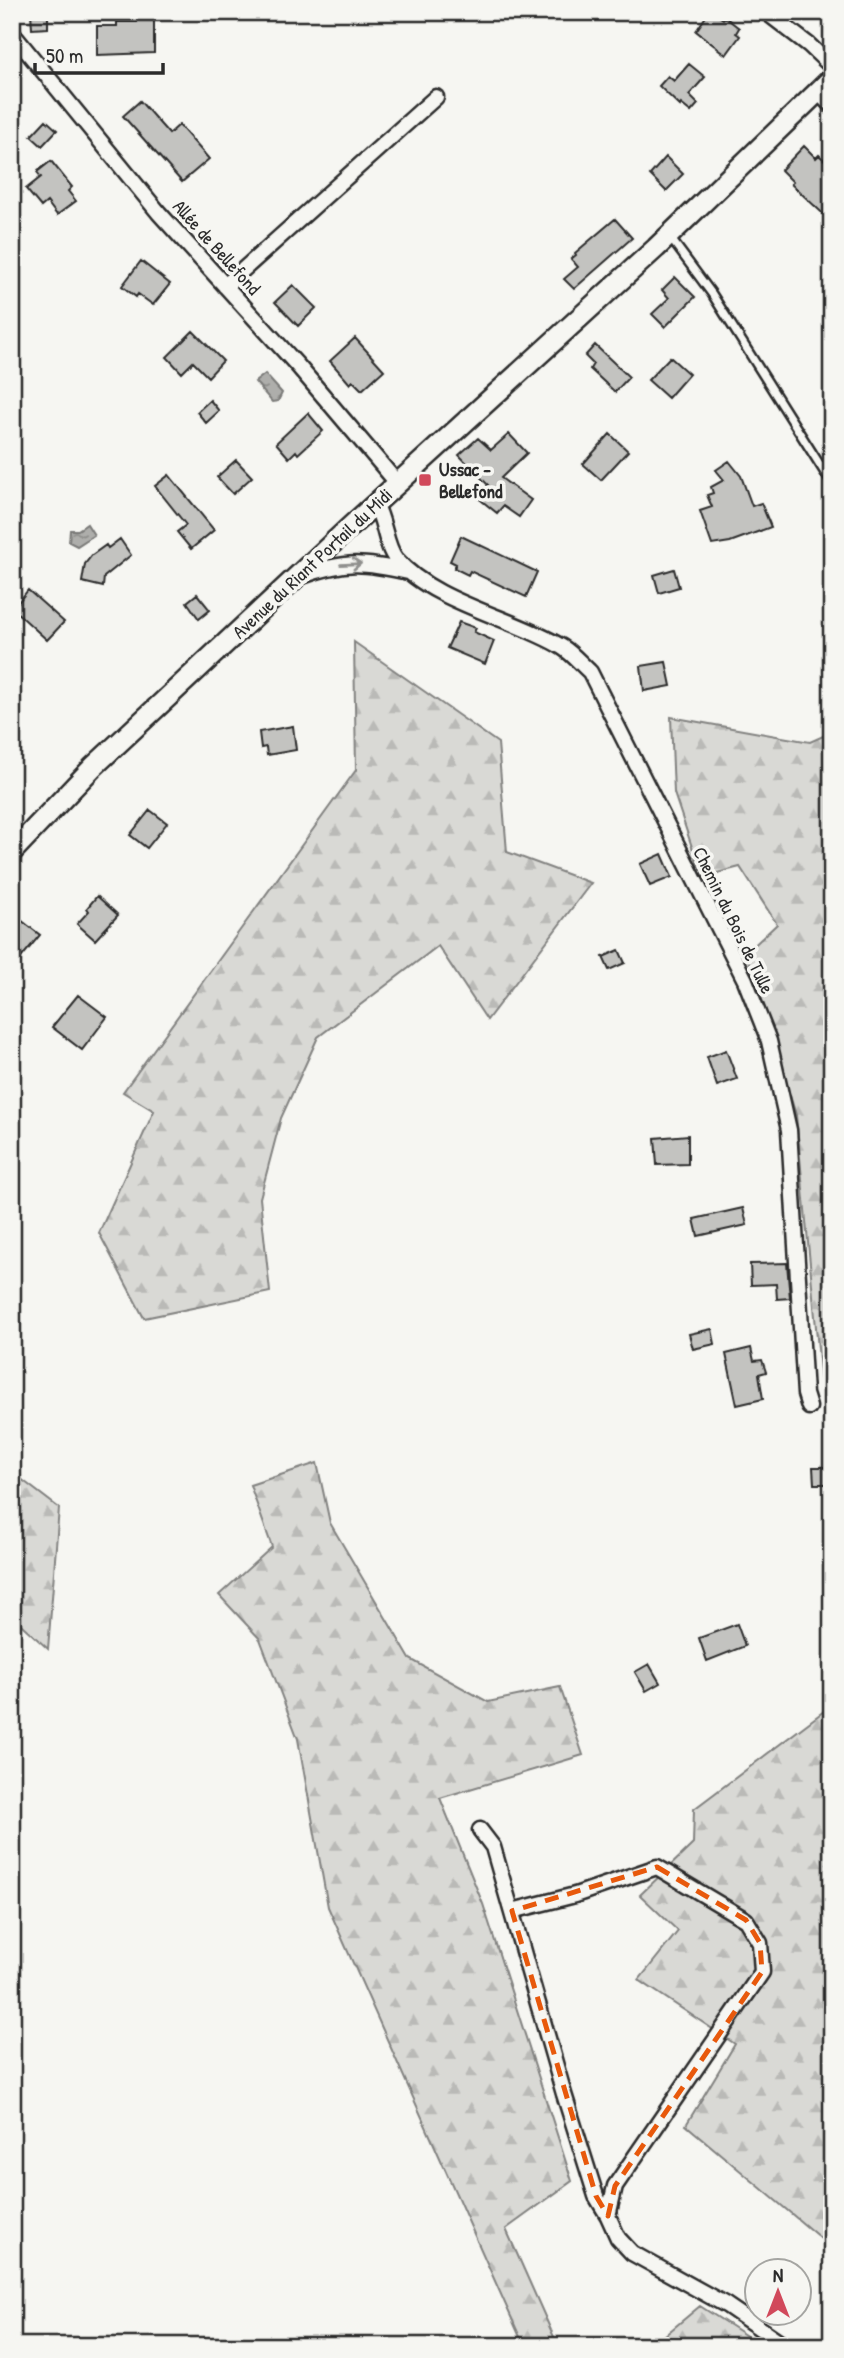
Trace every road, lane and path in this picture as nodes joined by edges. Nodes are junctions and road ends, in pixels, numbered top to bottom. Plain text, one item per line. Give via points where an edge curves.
1 (766, 12) edge
2 (12, 33) edge
3 (832, 67) edge
4 (827, 92) edge
5 (436, 97) dead end
6 (669, 236) junction
7 (225, 286) junction
8 (398, 484) junction
9 (832, 484) edge
10 (375, 504) junction
11 (409, 572) junction
12 (294, 579) junction
13 (12, 852) edge
14 (809, 1407) dead end
15 (480, 1830) dead end
16 (512, 1911) junction
17 (608, 2216) junction
18 (786, 2346) edge

1 - 3 street
2 - 7 street, Allée de Bellefond
4 - 6 main road, Avenue du Riant Portail du Midi
5 - 7 street
6 - 8 main road, Avenue du Riant Portail du Midi
6 - 9 lane via 712,294
7 - 8 street, Allée de Bellefond
8 - 10 main road, Avenue du Riant Portail du Midi
10 - 11 street, Chemin du Bois de Tulle via 393,556
10 - 12 main road, Avenue du Riant Portail du Midi
12 -> 11 street, Chemin du Bois de Tulle via 344,564
11 - 14 street, Chemin du Bois de Tulle via 447,596 563,647 590,672 744,980 769,1041 789,1130
12 - 13 main road, Avenue du Riant Portail du Midi via 93,767
15 - 16 street via 493,1847
16 - 17 street via 596,2196
16 - 17 street via 657,1867 746,1920 760,1943 762,1972 615,2186
17 - 18 street via 618,2238 632,2253 726,2305

